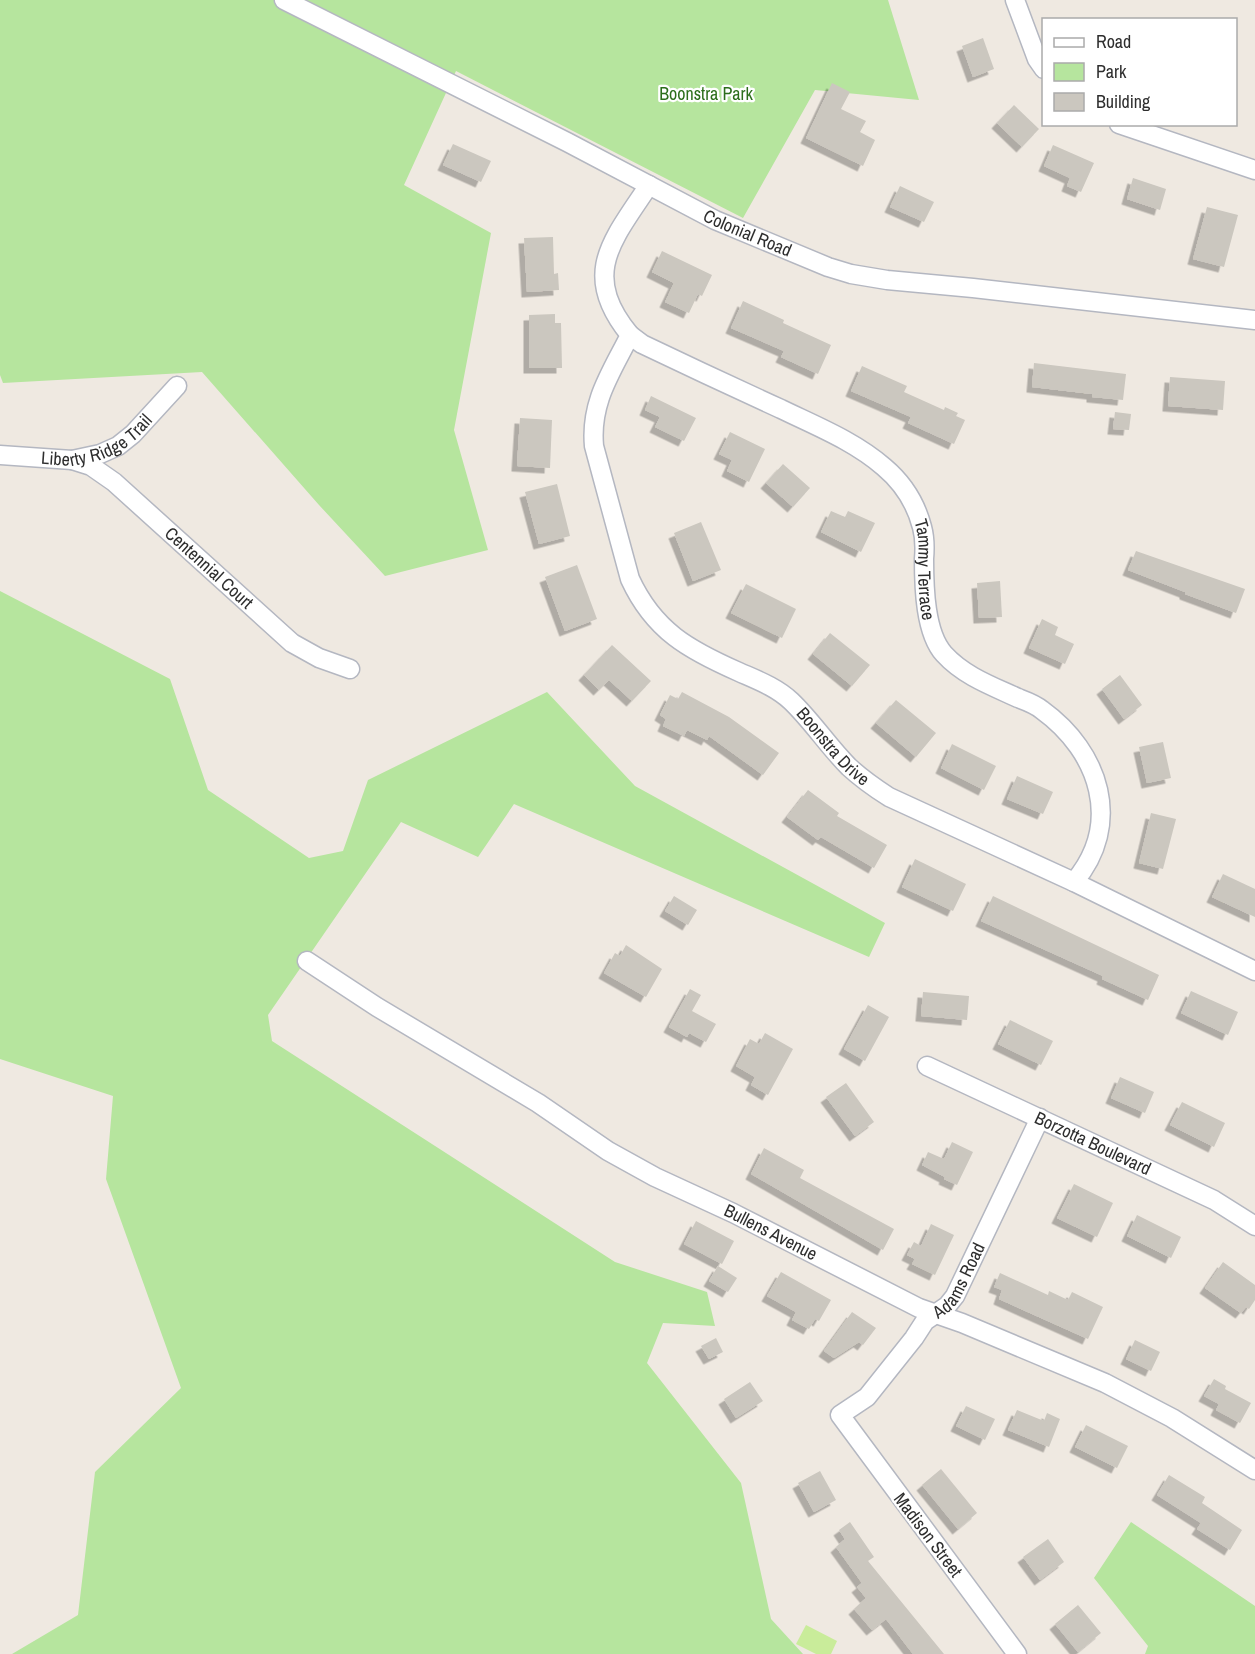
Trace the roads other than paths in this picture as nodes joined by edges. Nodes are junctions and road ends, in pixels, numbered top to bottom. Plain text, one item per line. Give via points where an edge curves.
1 (284, 0) edge
2 (1015, 0) edge
3 (1042, 66) edge
4 (1125, 126) edge
5 (1255, 170) edge
6 (649, 185) junction
7 (1255, 320) edge
8 (630, 335) junction
9 (177, 386) dead end
10 (0, 455) edge
11 (72, 460) junction
12 (350, 669) dead end
13 (1074, 882) junction
14 (307, 961) dead end
15 (1255, 971) edge
16 (927, 1066) dead end
17 (1040, 1118) junction
18 (1255, 1226) edge
19 (937, 1314) junction
20 (840, 1415) joint
21 (1255, 1470) edge
22 (1017, 1654) edge

1 - 6 street, Colonial Road
2 - 3 street
4 - 5 street
6 - 7 street, Colonial Road via 715,220 851,274
6 - 8 street, Tammy Terrace via 622,225 603,268 608,303
8 - 13 street, Tammy Terrace via 828,432 868,454 901,484 919,514 924,534 928,623 943,653 972,676 1041,708 1077,743 1089,763 1097,784 1101,826 1090,859
8 - 13 street, Boonstra Drive via 595,410 592,428 630,579 652,616 687,646 771,686 790,700 848,766 889,797
9 - 11 street, Liberty Ridge Trail via 118,446
10 - 11 street, Liberty Ridge Trail
11 - 12 street, Centennial Court via 91,466 114,482 292,643
13 - 15 street, Boonstra Drive
14 - 19 street, Bullens Avenue via 538,1103 608,1151
16 - 17 street, Borzotta Boulevard
17 - 18 street, Borzotta Boulevard via 1214,1200
17 - 19 street, Adams Road via 955,1296
19 - 20 street, Adams Road via 925,1321 867,1397
19 - 21 street, Bullens Avenue via 1105,1383 1172,1418
20 - 22 street, Madison Street

